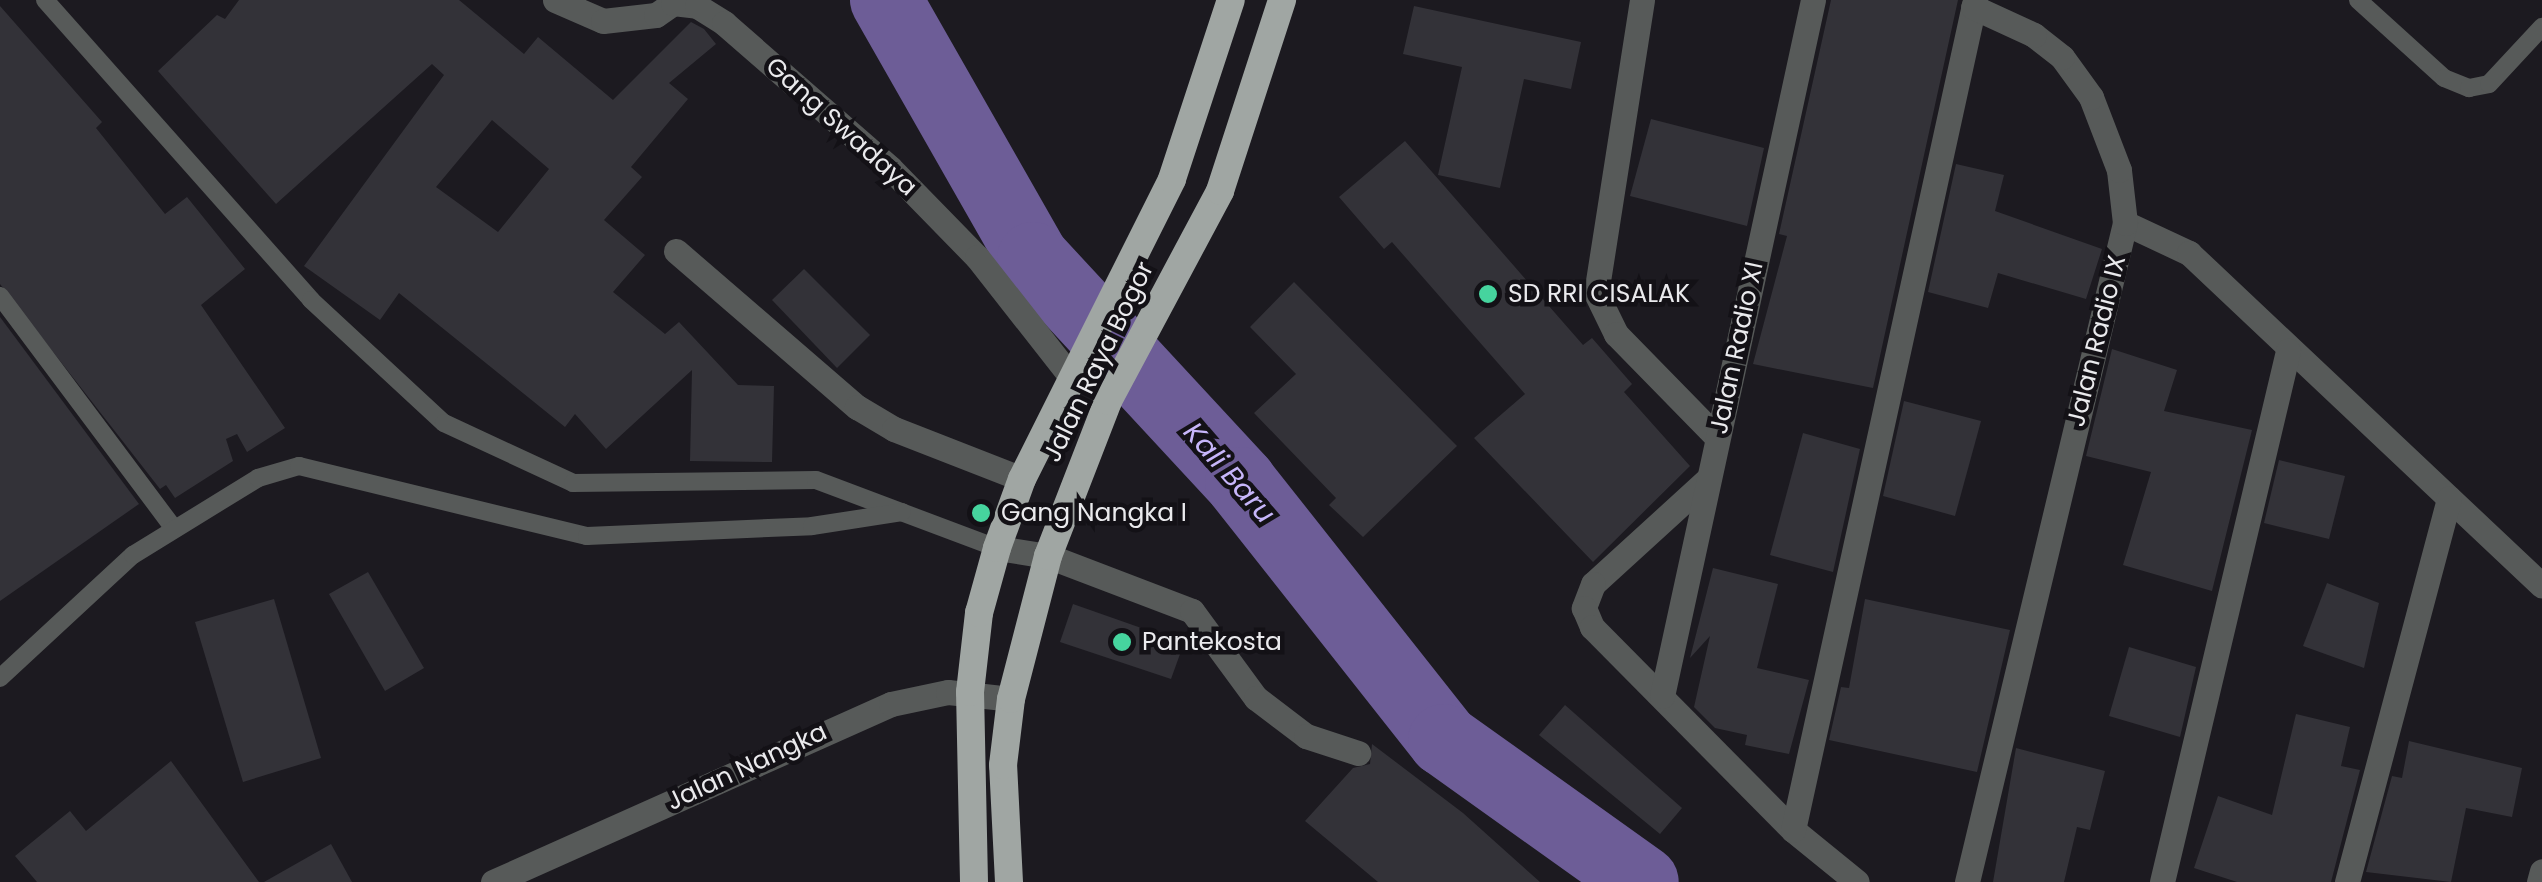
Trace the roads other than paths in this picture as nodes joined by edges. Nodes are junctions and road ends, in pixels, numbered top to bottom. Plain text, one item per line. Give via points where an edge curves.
1 (45, 0) edge
2 (555, 0) edge
3 (1231, 0) edge
4 (1282, 0) edge
5 (1813, 0) edge
6 (2358, 0) edge
7 (1637, 1) edge
8 (1974, 3) edge
9 (2542, 27) edge
10 (2125, 224) junction
11 (676, 251) dead end
12 (0, 296) edge
13 (2288, 351) junction
14 (1073, 372) junction
15 (1717, 438) junction
16 (1022, 479) junction
17 (1708, 480) junction
18 (2448, 498) junction
19 (902, 512) junction
20 (174, 529) junction
21 (997, 548) junction
22 (1048, 556) junction
23 (2542, 586) edge
24 (0, 678) edge
25 (970, 692) junction
26 (1662, 696) junction
27 (1011, 699) junction
28 (1358, 753) dead end
29 (1793, 830) junction
30 (2542, 871) edge
31 (493, 882) edge
32 (974, 882) edge
33 (1009, 882) edge
34 (1856, 882) edge
35 (1967, 882) edge
36 (2162, 882) edge
37 (2347, 882) edge
38 (2540, 882) edge

1 - 19 lane via 312,300 444,423 572,482 816,480
2 - 14 street, Gang Swadaya via 603,21 656,15 674,4 697,6 724,23 890,168 977,256
3 - 14 highway, Jalan Raya Bogor via 1172,179
4 - 22 highway, Jalan Raya Bogor via 1220,191 1108,401
5 - 15 street, Jalan Radio XI
6 - 9 lane via 2444,78 2469,88 2490,84
7 - 15 street via 1596,294 1616,334
8 - 10 street via 2062,57 2091,96 2120,170
8 - 29 street
10 - 13 street, Jalan Radio IX via 2190,253
10 - 35 street, Jalan Radio IX
11 - 16 street via 856,407 894,429
12 - 20 lane
13 - 18 street, Jalan Radio IX
13 - 36 street
14 - 16 highway, Jalan Raya Bogor
15 - 17 street, Jalan Radio XI
16 - 21 highway, Jalan Raya Bogor
17 - 26 street, Jalan Radio XI
17 - 26 street via 1584,595 1592,627
18 - 23 street, Jalan Radio IX
18 - 37 street
19 - 20 lane via 812,526 588,536 299,466 258,478
19 - 21 lane
20 - 24 lane via 94,587
21 - 22 street
21 - 25 highway, Jalan Raya Bogor via 979,612
22 - 27 highway, Jalan Raya Bogor
22 - 28 street via 1192,611 1256,698 1306,736
25 - 27 street, Jalan Nangka
25 - 31 street, Jalan Nangka via 922,696 830,727
25 - 32 highway, Jalan Raya Bogor
26 - 29 street
27 - 33 highway, Jalan Raya Bogor via 1003,766
29 - 34 street
30 - 38 street

